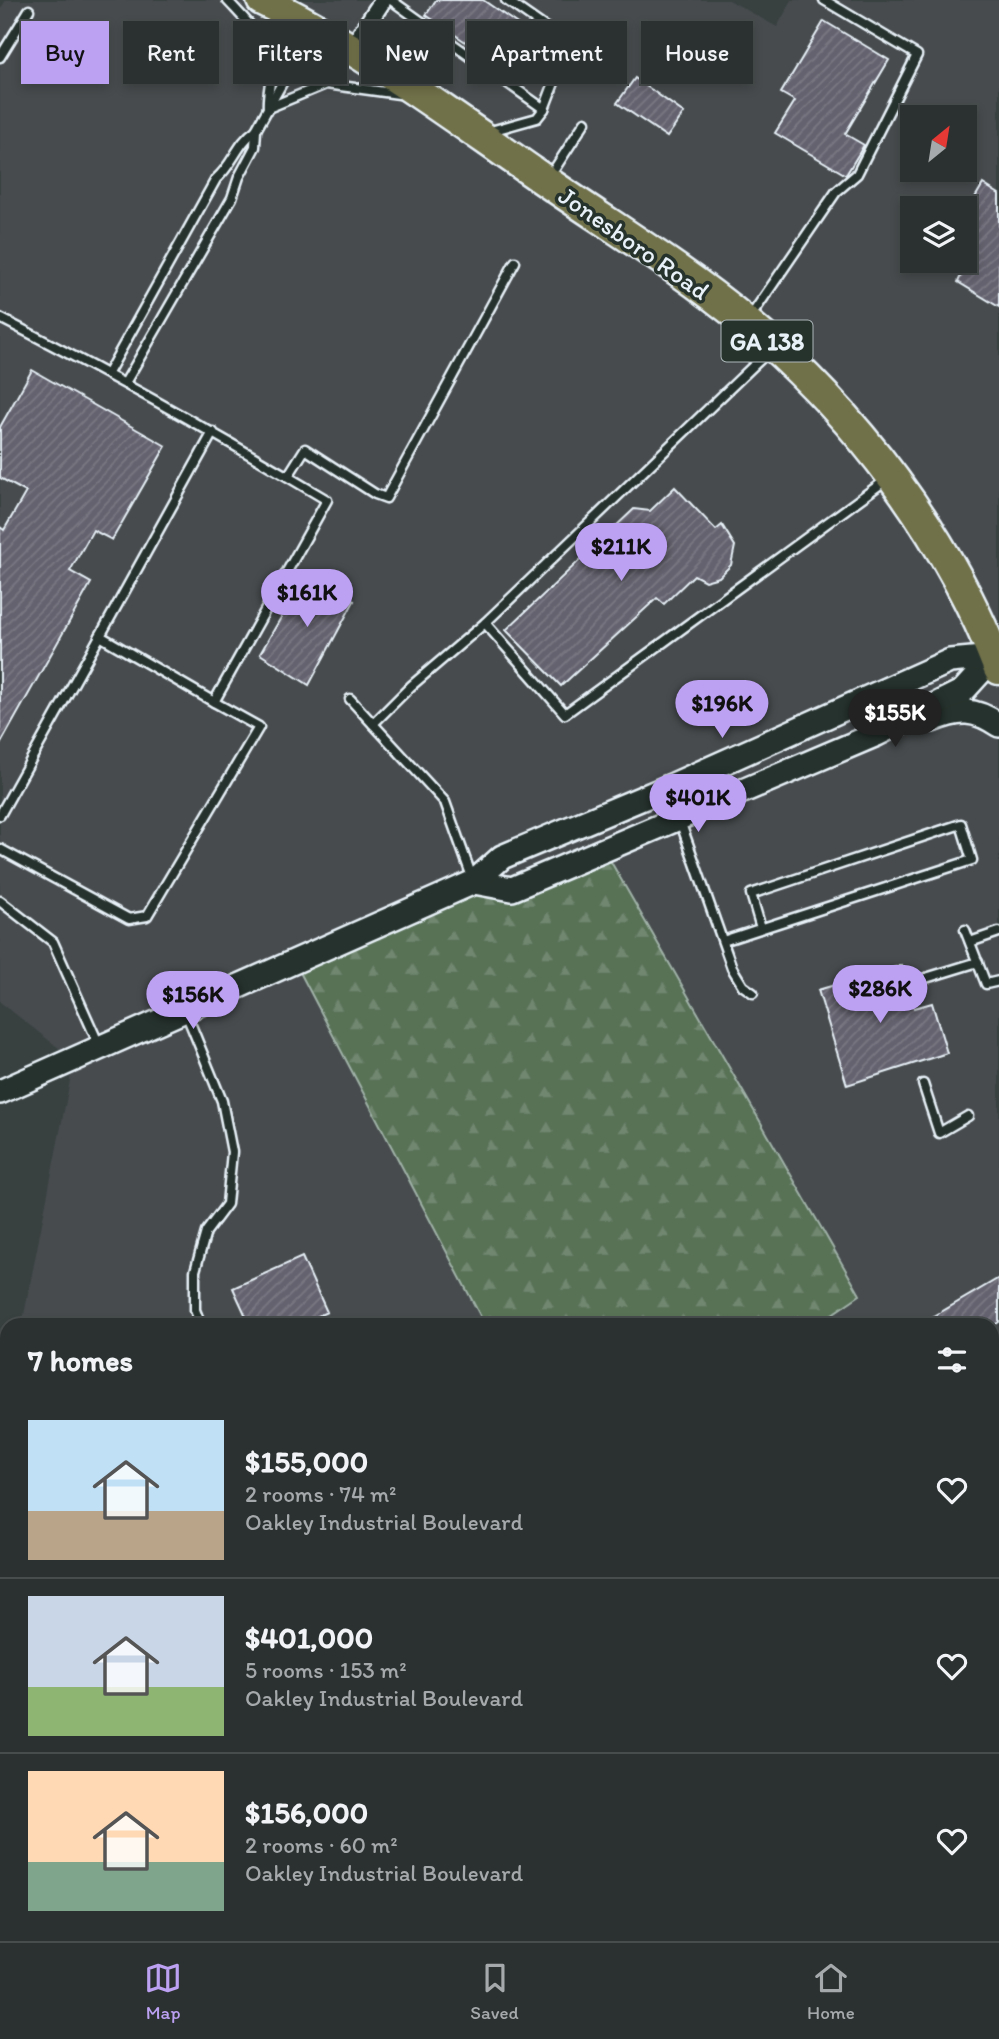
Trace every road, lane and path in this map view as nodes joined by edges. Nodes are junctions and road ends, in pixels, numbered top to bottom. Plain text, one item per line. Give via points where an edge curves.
1 (227, 0) edge
2 (262, 0) edge
3 (383, 0) edge
4 (391, 0) edge
5 (506, 0) edge
6 (824, 0) edge
7 (29, 10) dead end
8 (302, 21) edge
9 (347, 47) edge
10 (351, 49) junction
11 (0, 57) edge
12 (281, 84) edge
13 (426, 98) junction
14 (268, 108) junction
15 (544, 109) junction
16 (585, 122) dead end
17 (256, 130) junction
18 (478, 134) junction
19 (546, 182) junction
20 (515, 262) dead end
21 (0, 318) edge
22 (746, 322) junction
23 (773, 346) junction
24 (108, 373) junction
25 (125, 383) junction
26 (213, 432) junction
27 (288, 476) junction
28 (891, 476) junction
29 (485, 623) junction
30 (100, 636) junction
31 (998, 660) edge
32 (351, 699) dead end
33 (214, 702) junction
34 (373, 724) junction
35 (999, 725) edge
36 (784, 773) junction
37 (0, 795) edge
38 (9, 800) junction
39 (0, 815) edge
40 (679, 818) junction
41 (0, 849) edge
42 (474, 883) junction
43 (0, 901) edge
44 (761, 928) junction
45 (965, 930) dead end
46 (999, 932) edge
47 (723, 941) junction
48 (970, 942) junction
49 (978, 962) junction
50 (916, 981) dead end
51 (999, 981) edge
52 (753, 993) dead end
53 (185, 1011) junction
54 (100, 1048) junction
55 (923, 1084) dead end
56 (0, 1092) edge
57 (968, 1116) dead end
58 (198, 1318) edge

1 - 14 lane via 266,48 271,74
2 - 8 highway, Jonesboro Road / GA 138
3 - 10 street
4 - 15 lane
5 - 15 lane via 562,39 567,49
6 - 22 lane via 918,55 857,174 836,191
7 - 11 lane
9 - 10 highway, Jonesboro Road / GA 138
10 - 13 highway, Jonesboro Road / GA 138
12 - 14 lane
13 - 14 lane via 335,83 317,85
13 - 18 highway, Jonesboro Road / GA 138
14 - 17 lane
15 - 18 lane via 537,118
16 - 19 lane
17 - 24 lane via 242,141 216,179
17 - 25 lane via 255,147 232,198
18 - 19 highway, Jonesboro Road / GA 138
19 - 22 highway, Jonesboro Road / GA 138
20 - 27 lane via 386,498 305,449
21 - 24 lane
22 - 23 highway, Jonesboro Road / GA 138
23 - 28 highway, Jonesboro Road / GA 138 via 841,413
23 - 29 lane
24 - 25 lane
25 - 26 lane
26 - 27 lane
26 - 30 lane
27 - 33 lane via 327,500
28 - 29 lane via 565,714
28 - 31 highway, Jonesboro Road / GA 138 via 950,566
29 - 34 lane
30 - 33 lane
30 - 38 lane
31 - 36 street via 963,691
31 - 42 street via 950,661 696,776 502,856
32 - 34 lane
33 - 41 lane via 259,727 147,916 129,919
34 - 42 lane via 444,802
35 - 36 street via 982,714 955,710 806,778
36 - 40 street
37 - 38 lane
38 - 39 lane
40 - 42 street via 512,889
40 - 47 lane
42 - 53 street
43 - 54 lane via 53,942
44 - 44 lane via 972,860 961,824 751,894
44 - 47 lane
45 - 48 lane
46 - 48 lane
47 - 52 lane via 732,968
48 - 49 lane
49 - 50 lane
49 - 51 lane via 986,984
53 - 54 street
53 - 58 lane via 222,1101 233,1152 227,1204 206,1232 195,1271
54 - 56 street
55 - 57 lane via 939,1133

